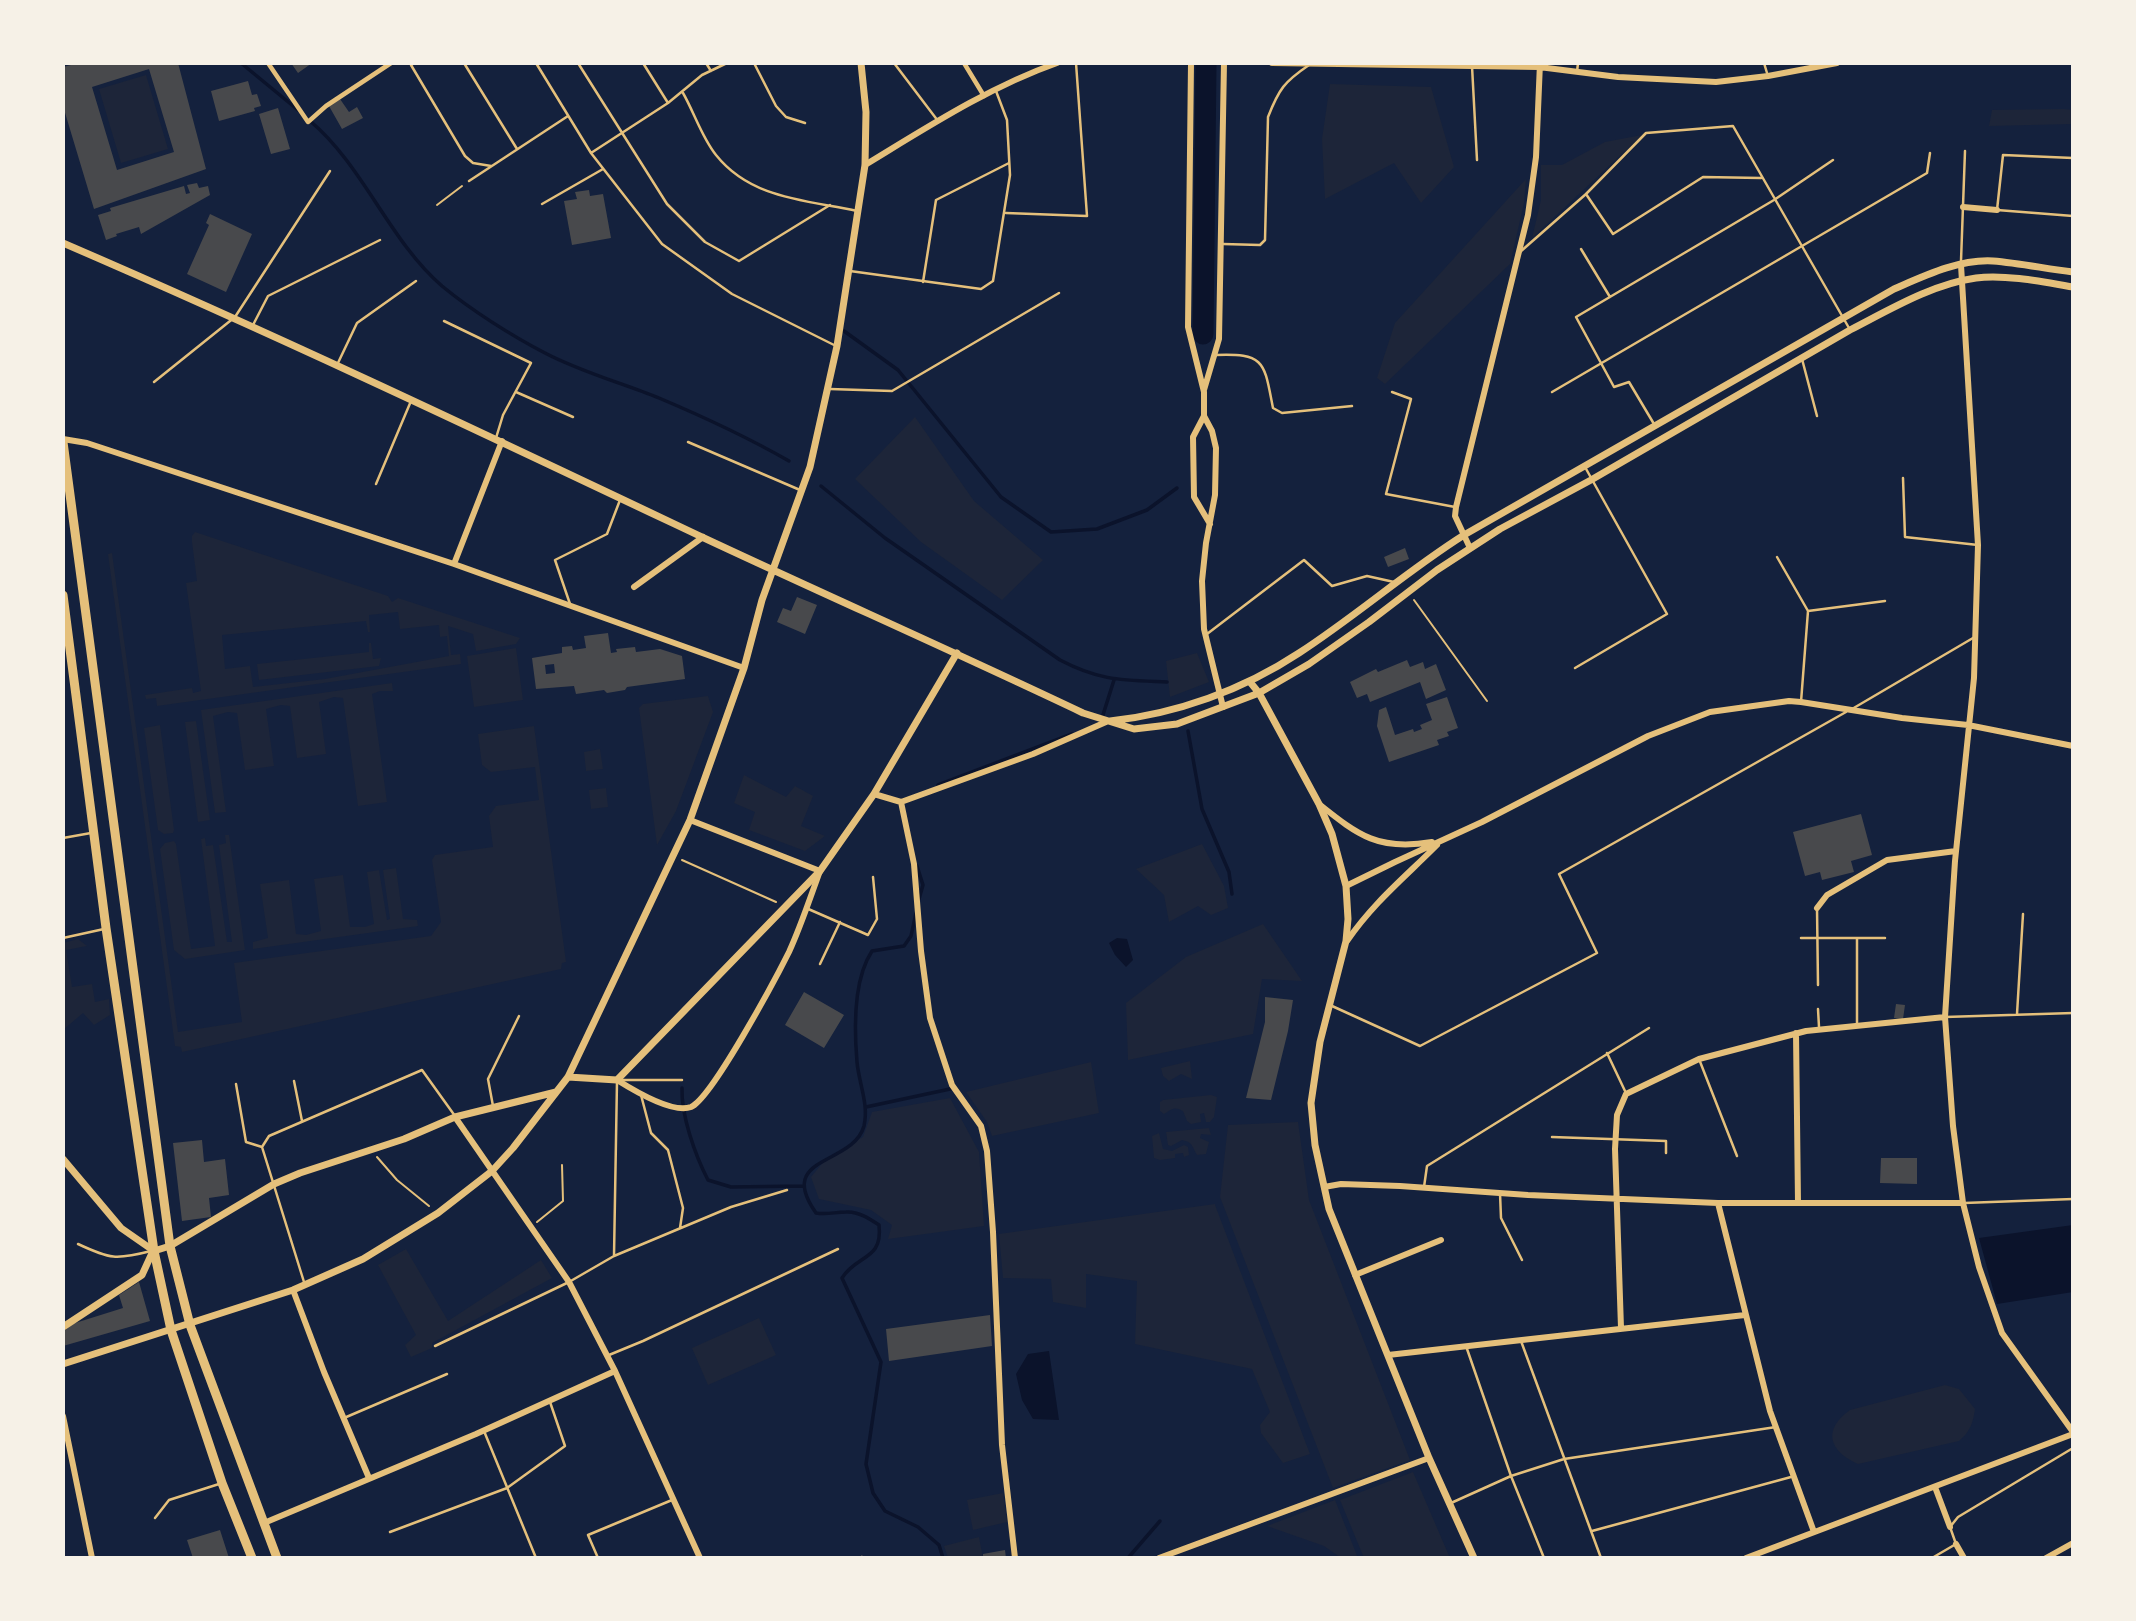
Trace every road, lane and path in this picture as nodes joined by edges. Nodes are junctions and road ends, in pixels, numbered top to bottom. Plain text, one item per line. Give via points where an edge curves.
1 (268, 63) edge
2 (391, 63) edge
3 (464, 63) edge
4 (536, 63) edge
5 (578, 63) edge
6 (642, 63) edge
7 (706, 63) edge
8 (727, 63) edge
9 (754, 63) edge
10 (861, 63) edge
11 (894, 63) edge
12 (964, 63) edge
13 (1057, 63) edge
14 (1076, 63) edge
15 (1191, 63) edge
16 (1224, 63) edge
17 (1272, 63) edge
18 (1578, 63) edge
19 (1764, 63) edge
20 (1837, 63) edge
21 (413, 64) edge
22 (1311, 64) edge
23 (1472, 64) edge
24 (1826, 64) edge
25 (1539, 65) edge
26 (711, 71) junction
27 (1577, 72) junction
28 (1768, 76) junction
29 (996, 91) junction
30 (684, 93) junction
31 (985, 97) junction
32 (668, 103) junction
33 (568, 116) junction
34 (938, 121) junction
35 (805, 123) dead end
36 (621, 133) junction
37 (517, 149) junction
38 (1965, 151) dead end
39 (591, 153) junction
40 (1930, 153) dead end
41 (2073, 158) edge
42 (1477, 160) dead end
43 (1833, 160) dead end
44 (1009, 163) junction
45 (491, 166) junction
46 (865, 166) junction
47 (604, 169) junction
48 (330, 171) dead end
49 (1761, 178) junction
50 (469, 181) joint
51 (1586, 194) junction
52 (1774, 200) junction
53 (542, 204) dead end
54 (437, 205) dead end
55 (830, 205) junction
56 (1963, 207) junction
57 (1997, 209) junction
58 (857, 211) junction
59 (1005, 213) junction
60 (2073, 216) edge
61 (380, 240) dead end
62 (63, 243) edge
63 (1220, 244) junction
64 (1801, 247) junction
65 (1581, 249) dead end
66 (1518, 254) junction
67 (1961, 265) junction
68 (848, 271) junction
69 (2073, 272) edge
70 (1964, 280) junction
71 (416, 281) dead end
72 (923, 282) junction
73 (2073, 287) edge
74 (1059, 293) dead end
75 (1610, 297) junction
76 (235, 317) junction
77 (1844, 319) junction
78 (444, 321) dead end
79 (253, 326) junction
80 (1850, 330) junction
81 (837, 346) junction
82 (1214, 355) junction
83 (1801, 359) junction
84 (1601, 363) junction
85 (336, 365) junction
86 (154, 382) dead end
87 (827, 389) junction
88 (516, 392) junction
89 (1204, 392) junction
90 (1552, 392) dead end
91 (1392, 393) dead end
92 (411, 401) junction
93 (1352, 406) dead end
94 (1204, 416) junction
95 (1817, 416) dead end
96 (573, 417) dead end
97 (1655, 425) junction
98 (499, 439) junction
99 (63, 440) edge
100 (688, 442) dead end
101 (1585, 467) junction
102 (1903, 478) dead end
103 (1591, 480) junction
104 (376, 484) dead end
105 (803, 491) junction
106 (622, 497) junction
107 (1456, 507) junction
108 (1209, 524) junction
109 (1464, 535) junction
110 (703, 537) junction
111 (1978, 545) junction
112 (1470, 548) junction
113 (1777, 557) dead end
114 (454, 564) junction
115 (772, 569) junction
116 (1397, 583) junction
117 (634, 587) dead end
118 (1407, 594) junction
119 (63, 595) edge
120 (1885, 601) dead end
121 (570, 607) junction
122 (1808, 611) junction
123 (1206, 635) junction
124 (1976, 636) junction
125 (957, 653) junction
126 (1575, 667) dead end
127 (744, 668) junction
128 (1250, 682) junction
129 (1221, 692) junction
130 (1259, 693) junction
131 (1487, 701) dead end
132 (1801, 702) junction
133 (1223, 706) junction
134 (1851, 709) junction
135 (1106, 722) junction
136 (1968, 725) junction
137 (2073, 746) edge
138 (874, 794) junction
139 (901, 802) junction
140 (1319, 804) junction
141 (690, 820) junction
142 (94, 832) junction
143 (63, 838) edge
144 (1441, 841) junction
145 (1956, 851) junction
146 (673, 856) junction
147 (820, 871) junction
148 (873, 877) dead end
149 (1346, 886) junction
150 (806, 908) junction
151 (1817, 908) joint
152 (784, 910) junction
153 (2023, 914) dead end
154 (840, 922) junction
155 (106, 928) junction
156 (1816, 937) junction
157 (63, 938) edge
158 (1801, 938) dead end
159 (1857, 938) junction
160 (1885, 938) dead end
161 (1346, 941) junction
162 (820, 964) dead end
163 (1818, 985) dead end
164 (1328, 1004) junction
165 (1818, 1009) dead end
166 (2073, 1013) edge
167 (2017, 1014) junction
168 (519, 1016) dead end
169 (1945, 1017) junction
170 (1857, 1026) junction
171 (1649, 1028) dead end
172 (1819, 1030) junction
173 (1796, 1033) junction
174 (1607, 1053) junction
175 (1699, 1059) junction
176 (568, 1077) junction
177 (617, 1080) junction
178 (682, 1080) dead end
179 (295, 1081) dead end
180 (236, 1084) dead end
181 (556, 1092) junction
182 (1626, 1094) junction
183 (641, 1095) junction
184 (493, 1106) junction
185 (455, 1117) junction
186 (302, 1121) junction
187 (1552, 1137) dead end
188 (1616, 1138) junction
189 (262, 1147) junction
190 (371, 1150) junction
191 (1665, 1153) dead end
192 (1737, 1156) dead end
193 (63, 1159) edge
194 (562, 1165) dead end
195 (492, 1171) junction
196 (274, 1184) junction
197 (1324, 1187) junction
198 (1424, 1188) junction
199 (788, 1190) dead end
200 (1500, 1193) junction
201 (1615, 1197) junction
202 (2073, 1199) edge
203 (1718, 1203) junction
204 (1798, 1203) junction
205 (1963, 1203) junction
206 (438, 1213) junction
207 (531, 1227) junction
208 (680, 1228) junction
209 (1441, 1240) dead end
210 (78, 1244) dead end
211 (170, 1246) junction
212 (838, 1249) dead end
213 (154, 1251) junction
214 (614, 1256) junction
215 (1522, 1260) dead end
216 (1355, 1275) junction
217 (569, 1282) junction
218 (305, 1285) junction
219 (293, 1290) junction
220 (1745, 1315) junction
221 (190, 1325) junction
222 (63, 1327) edge
223 (1621, 1328) junction
224 (171, 1330) junction
225 (1520, 1339) junction
226 (435, 1346) dead end
227 (1466, 1346) junction
228 (1388, 1354) junction
229 (606, 1356) junction
230 (63, 1364) edge
231 (615, 1371) junction
232 (447, 1374) dead end
233 (550, 1402) junction
234 (63, 1416) edge
235 (344, 1418) junction
236 (1776, 1427) junction
237 (484, 1431) junction
238 (2073, 1433) edge
239 (2073, 1448) edge
240 (1429, 1458) junction
241 (1564, 1459) junction
242 (1511, 1476) junction
243 (1794, 1476) junction
244 (369, 1478) junction
245 (222, 1483) junction
246 (1935, 1487) junction
247 (508, 1488) junction
248 (674, 1499) junction
249 (1451, 1503) junction
250 (155, 1518) dead end
251 (264, 1523) junction
252 (1951, 1527) junction
253 (1592, 1531) junction
254 (390, 1532) dead end
255 (1814, 1532) junction
256 (2073, 1542) edge
257 (1956, 1544) junction
258 (92, 1558) edge
259 (252, 1558) edge
260 (277, 1558) edge
261 (536, 1558) edge
262 (598, 1558) edge
263 (700, 1558) edge
264 (1015, 1558) edge
265 (1159, 1558) edge
266 (1474, 1558) edge
267 (1545, 1558) edge
268 (1601, 1558) edge
269 (1747, 1558) edge
270 (1932, 1558) edge
271 (1964, 1558) edge
272 (2046, 1558) edge

1 - 2 street via 308,122
3 - 37 lane
4 - 33 lane
5 - 36 lane
6 - 32 lane
7 - 26 lane
8 - 26 lane
9 - 35 lane via 776,106 786,117
10 - 46 street
11 - 34 lane
12 - 31 street
13 - 29 street
14 - 59 lane via 1087,216
15 - 89 street via 1188,327
16 - 63 street
17 - 22 street
18 - 27 lane
19 - 28 lane
20 - 24 street
21 - 45 lane via 465,156 472,163
22 - 23 street
22 - 63 lane via 1288,79 1268,117 1265,240 1260,245
23 - 25 street
23 - 42 lane
24 - 28 street
25 - 27 street
25 - 66 street via 1536,150
26 - 30 lane
27 - 28 street via 1665,81
29 - 31 street
29 - 44 lane via 1007,121
30 - 32 lane
30 - 55 lane via 715,154 741,180 768,193
31 - 34 street
32 - 36 lane
33 - 37 lane
33 - 39 lane
34 - 46 street
36 - 39 lane
36 - 55 lane via 667,204 705,242 739,261
37 - 45 lane
38 - 56 lane
39 - 47 lane
40 - 64 lane via 1927,173
41 - 57 lane via 2003,155
43 - 52 lane
44 - 59 lane
44 - 72 lane via 936,200
45 - 50 lane
46 - 58 street
47 - 53 lane
47 - 81 lane via 662,244 732,294
48 - 76 lane
49 - 51 lane via 1703,177 1613,234
49 - 51 lane via 1733,126 1646,133
49 - 52 lane
50 - 54 path
51 - 66 lane
52 - 64 lane
52 - 75 lane
55 - 58 lane
56 - 57 street
56 - 67 lane
57 - 60 lane
58 - 68 street
59 - 72 lane via 993,281 982,289
61 - 79 lane via 268,296
62 - 76 street
63 - 82 street via 1219,339
64 - 77 lane
64 - 84 lane
65 - 75 lane
66 - 107 street
67 - 69 street via 1991,261
67 - 70 street
67 - 77 street via 1894,289
68 - 72 lane
68 - 81 street
70 - 73 street via 1978,277
70 - 80 street
70 - 111 street
71 - 85 lane via 357,323
74 - 87 lane via 892,391
75 - 84 lane via 1576,317
76 - 79 street
76 - 86 lane
77 - 80 lane
77 - 97 street
78 - 88 lane via 531,363
79 - 85 street
80 - 83 street
81 - 87 street
82 - 89 street
82 - 93 lane via 1243,354 1260,362 1273,408 1282,413
83 - 95 lane
83 - 103 street
84 - 90 lane
84 - 97 lane via 1615,387 1629,382
85 - 92 street
87 - 105 street
88 - 96 lane
88 - 98 lane via 503,415
89 - 94 street
91 - 107 lane via 1412,399 1385,494
92 - 98 street
92 - 104 lane
94 - 108 street via 1216,448 1216,495
94 - 108 street via 1193,436 1194,498
97 - 101 street
98 - 106 street
98 - 114 street
99 - 114 street via 88,443
99 - 211 main road
100 - 105 lane
101 - 103 lane
101 - 109 street
102 - 111 lane via 1905,537
103 - 112 street
103 - 126 lane via 1667,614
105 - 115 street
106 - 110 street
106 - 121 lane via 607,534 555,560
107 - 109 street
108 - 123 street via 1202,581
109 - 112 street
109 - 116 street
110 - 115 street
110 - 117 street
111 - 124 street
112 - 118 street
113 - 122 lane
114 - 121 street
115 - 125 street
115 - 127 street
116 - 123 lane via 1367,576 1332,586 1304,560
116 - 128 street via 1298,654
118 - 130 street via 1310,664
118 - 131 path
119 - 142 main road
120 - 122 lane
121 - 127 street
122 - 132 lane
123 - 129 street
124 - 134 lane
124 - 136 street
125 - 135 street
125 - 138 street
127 - 141 street
128 - 129 street
128 - 130 street
129 - 133 street
129 - 135 street via 1169,712
130 - 133 street
130 - 140 street
132 - 134 street
132 - 144 street via 1710,712 1648,736
133 - 135 street via 1177,724 1134,729
134 - 136 street
134 - 164 lane via 1559,874 1597,953 1420,1045
135 - 139 street
136 - 137 street
136 - 145 street
138 - 139 street
138 - 147 street
139 - 264 street via 915,864 930,1018 952,1084 981,1126 987,1151 1002,1445
140 - 144 street via 1349,828 1376,841 1406,846
140 - 149 street
141 - 146 street
141 - 147 street
142 - 143 lane
142 - 155 main road
144 - 149 street
144 - 161 street via 1382,896
145 - 151 street via 1887,860 1827,895
145 - 169 street
146 - 152 path via 759,893
146 - 176 street
147 - 150 street
147 - 152 street
148 - 154 lane via 877,919 868,935
149 - 161 street
150 - 154 lane
150 - 183 street via 790,950 700,1101 678,1108
151 - 156 lane
152 - 177 street
153 - 167 lane
154 - 162 lane
155 - 157 lane
155 - 213 main road
156 - 158 lane
156 - 159 lane
156 - 163 lane
159 - 160 lane
159 - 170 lane
161 - 164 street
164 - 197 street via 1311,1103
165 - 172 lane
166 - 167 lane
167 - 169 lane
168 - 184 lane via 488,1079
169 - 170 street
169 - 205 street
170 - 172 street
171 - 174 lane
172 - 173 street
173 - 175 street
173 - 204 street
174 - 182 lane
174 - 198 lane via 1427,1166
175 - 182 street
175 - 192 lane
176 - 177 street
176 - 181 street
177 - 178 lane
177 - 183 street
177 - 214 lane
179 - 186 lane
180 - 189 lane via 246,1142
181 - 184 street
181 - 195 street
182 - 188 street via 1617,1115
183 - 208 lane via 651,1133 668,1150 683,1208
184 - 185 street
185 - 186 lane via 422,1070
185 - 190 street
185 - 195 street
186 - 189 lane via 269,1136
187 - 188 lane
188 - 191 lane via 1666,1141
188 - 201 street
189 - 196 lane
190 - 196 street
190 - 206 path via 397,1180
193 - 213 street via 121,1228
194 - 207 path via 563,1201
195 - 206 street
195 - 207 street
196 - 211 street
196 - 218 lane
197 - 198 street
197 - 216 street
198 - 200 street
199 - 208 lane
200 - 201 street
200 - 215 lane via 1501,1218
201 - 203 street
201 - 223 street
202 - 205 lane
203 - 204 street
203 - 220 street
204 - 205 street
205 - 238 street via 2002,1333
206 - 218 street via 363,1259
207 - 217 street
208 - 214 lane
209 - 216 street
210 - 213 lane via 106,1257
211 - 213 street
211 - 221 main road
212 - 229 lane
213 - 222 street via 142,1275
213 - 224 main road
214 - 217 lane
216 - 228 street
217 - 226 lane
217 - 229 street
218 - 219 street
219 - 221 street
219 - 235 street
220 - 223 street
220 - 236 street
221 - 224 street
221 - 251 main road
223 - 225 street
224 - 230 street
224 - 245 main road
225 - 227 street
225 - 241 lane
227 - 228 street
227 - 242 lane
228 - 240 street
229 - 231 street
231 - 233 street
231 - 248 street
232 - 235 lane
233 - 237 street
233 - 247 lane via 565,1446
234 - 258 street
235 - 244 street
236 - 241 lane
236 - 243 street
237 - 244 street
237 - 247 lane
238 - 246 street
239 - 252 lane via 1958,1517
240 - 249 street
240 - 265 street
241 - 242 lane
241 - 253 lane
242 - 249 lane
242 - 267 lane
243 - 253 lane
243 - 255 street
244 - 251 street
245 - 250 lane via 169,1500
245 - 259 main road
246 - 252 street
246 - 255 street
247 - 254 lane
247 - 261 lane
248 - 262 lane via 588,1535
248 - 263 street
249 - 266 street
251 - 260 main road
252 - 257 lane
253 - 268 lane
255 - 269 street
256 - 272 street
257 - 270 lane
257 - 271 street

